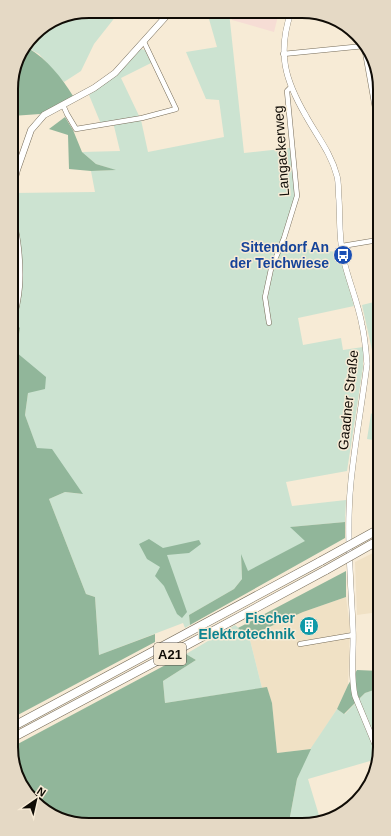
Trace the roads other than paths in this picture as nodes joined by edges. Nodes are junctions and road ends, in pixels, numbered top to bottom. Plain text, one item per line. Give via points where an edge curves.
1 (165, 18) edge
2 (289, 18) edge
3 (144, 42) junction
4 (358, 47) edge
5 (283, 54) junction
6 (366, 59) edge
7 (289, 89) junction
8 (373, 97) edge
9 (63, 105) junction
10 (18, 167) edge
11 (373, 241) edge
12 (18, 246) edge
13 (342, 246) junction
14 (18, 300) edge
15 (269, 323) dead end
16 (373, 532) edge
17 (373, 543) edge
18 (353, 635) junction
19 (300, 644) dead end
20 (18, 724) edge
21 (18, 735) edge
22 (373, 740) edge

1 - 3 main road
2 - 5 street, Gaadner Straße
3 - 9 main road via 110,77
3 - 9 street via 176,109 142,118 76,129
4 - 5 street
5 - 7 street, Gaadner Straße
6 - 8 street
7 - 13 street, Gaadner Straße via 330,156 337,177
7 - 15 street, Langackerweg via 297,196 271,269 265,297
9 - 10 main road via 44,115 31,130
11 - 13 street
12 - 14 main road
13 - 18 street, Gaadner Straße via 362,324 367,364 350,490
16 - 20 highway, A21, bridge
17 - 21 highway, A21, bridge
18 - 19 street
18 - 22 street, Gaadner Straße via 353,688

